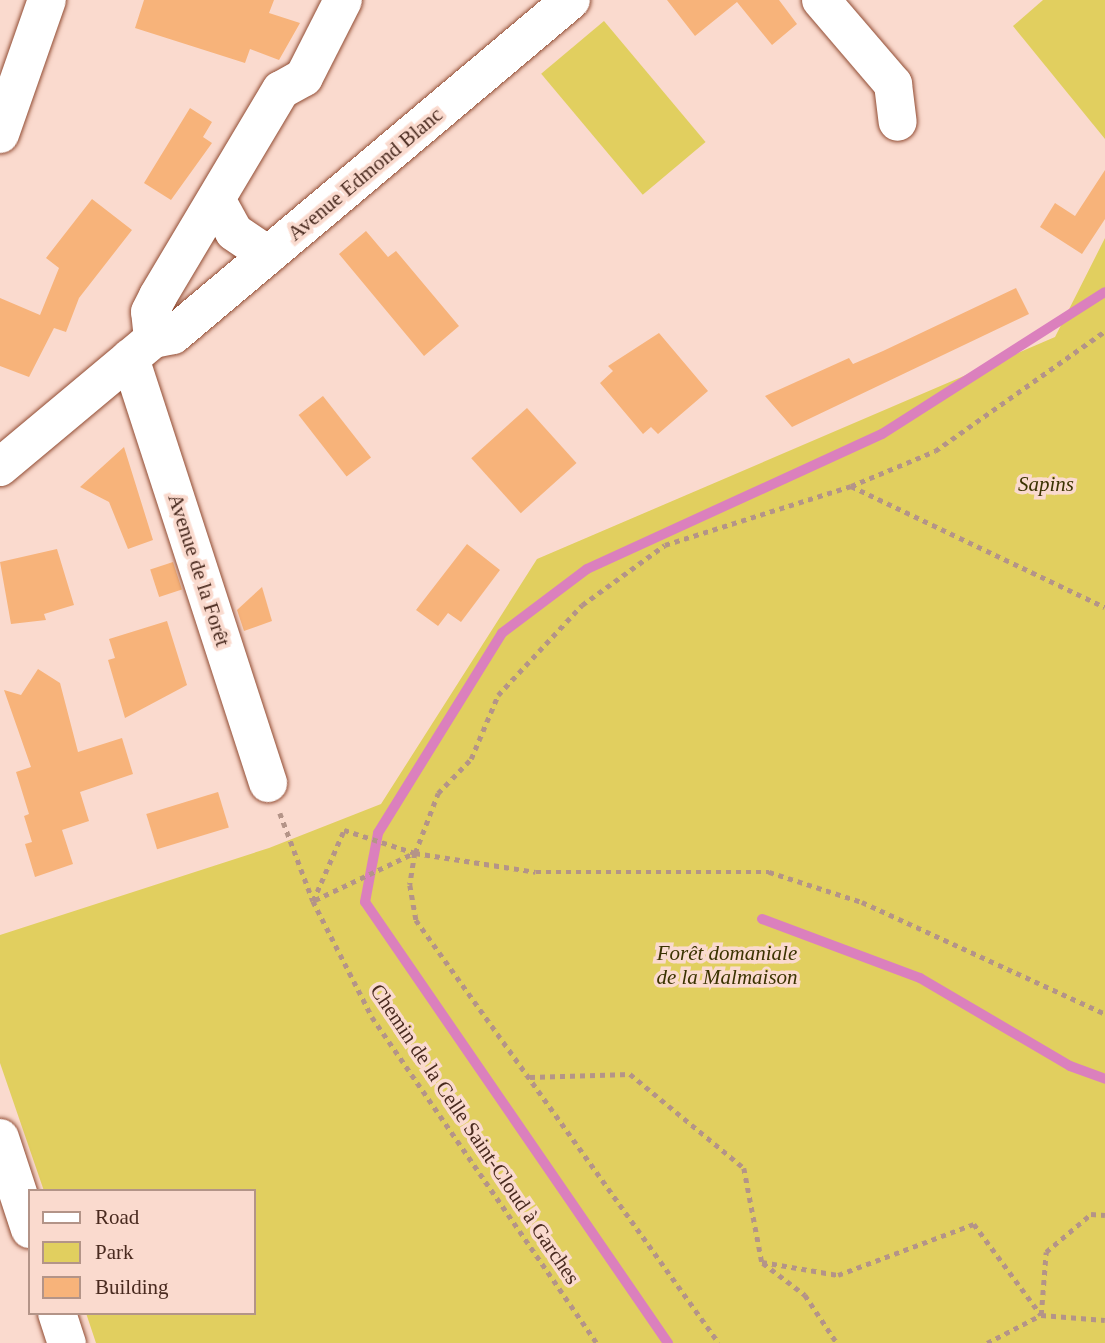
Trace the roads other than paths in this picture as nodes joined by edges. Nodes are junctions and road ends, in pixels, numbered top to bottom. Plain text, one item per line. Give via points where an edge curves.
1 (47, 0) edge
2 (343, 0) edge
3 (571, 0) edge
4 (821, 0) edge
5 (898, 122) dead end
6 (0, 134) edge
7 (221, 193) junction
8 (268, 256) junction
9 (142, 349) junction
10 (0, 467) edge
11 (268, 783) road end
12 (0, 1138) edge
13 (28, 1223) edge
14 (58, 1315) edge
15 (67, 1343) edge

1 - 6 street
2 - 7 street, Avenue de la Forêt via 304,77 281,90
3 - 8 street, Avenue Edmond Blanc
4 - 5 street via 893,84
7 - 8 street via 234,232
7 - 9 street, Avenue de la Forêt via 150,312
8 - 9 street, Avenue Edmond Blanc via 173,335
9 - 10 street, Avenue Edmond Blanc
9 - 11 street, Avenue de la Forêt
12 - 13 street
14 - 15 street

